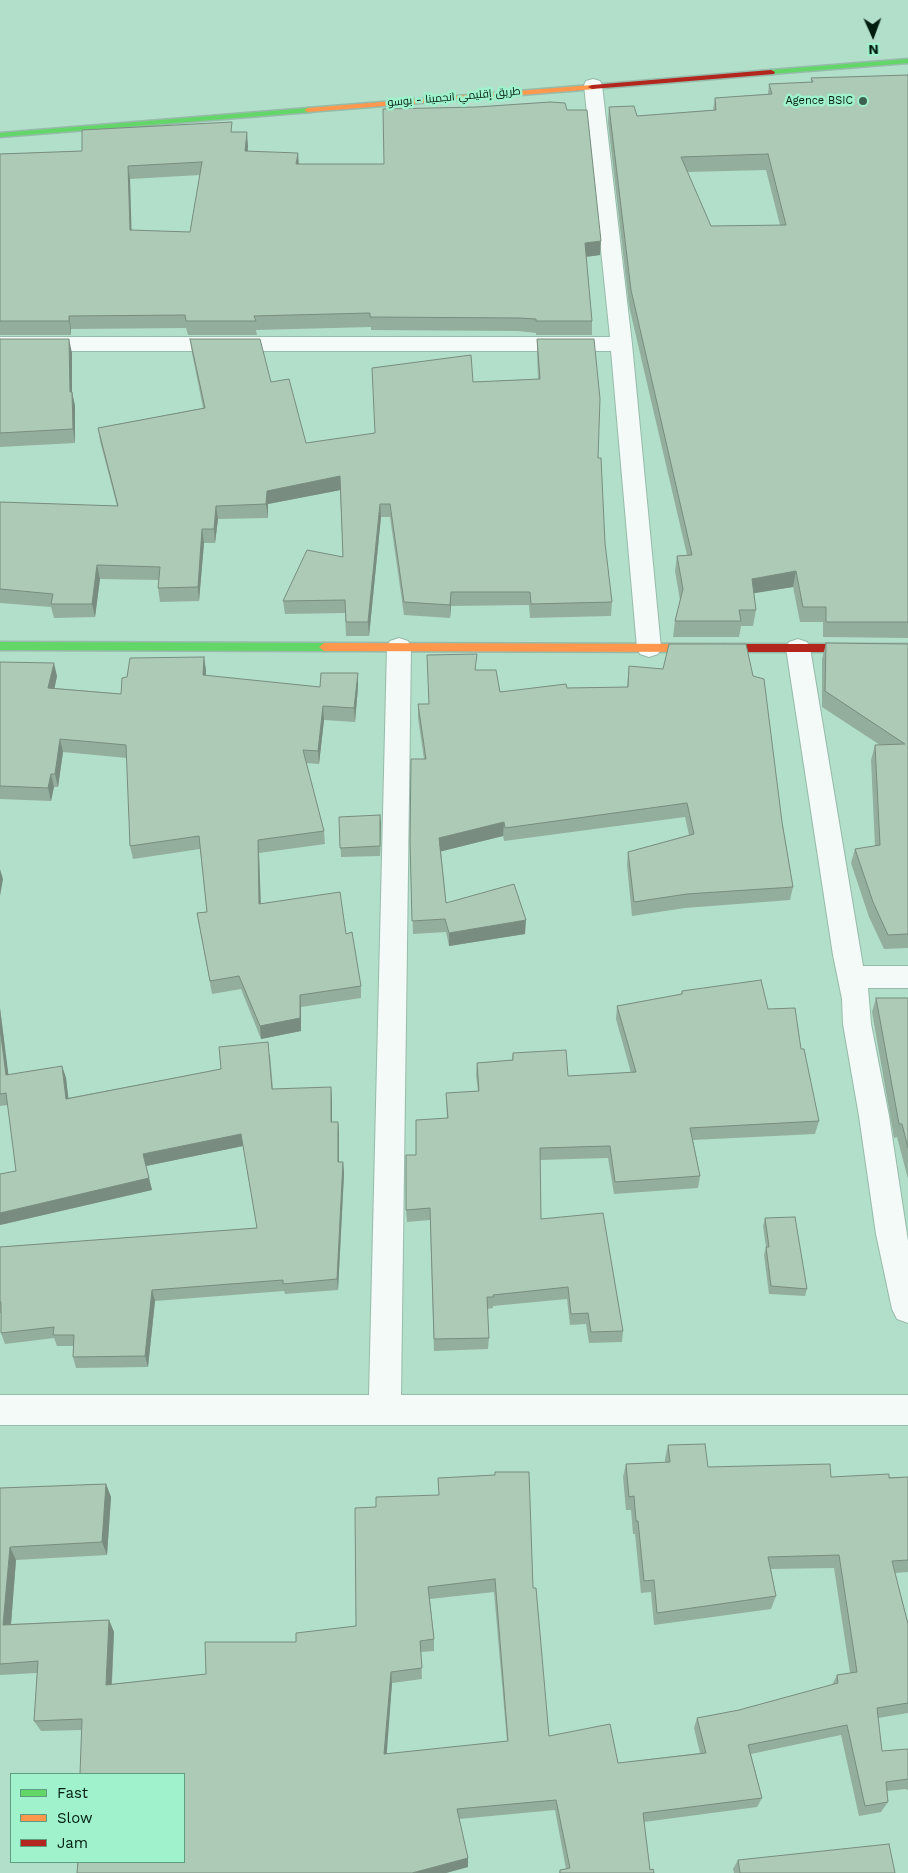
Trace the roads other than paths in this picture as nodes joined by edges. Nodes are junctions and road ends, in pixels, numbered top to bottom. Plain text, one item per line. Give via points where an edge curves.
1 (908, 61) edge
2 (593, 86) junction
3 (0, 135) edge
4 (0, 344) edge
5 (621, 344) junction
6 (0, 646) edge
7 (399, 647) junction
8 (649, 648) junction
9 (798, 648) junction
10 (908, 648) edge
11 (852, 977) junction
12 (908, 977) edge
13 (908, 1309) edge
14 (0, 1410) edge
15 (908, 1410) edge
16 (385, 1411) junction

1 - 2 main road, طريق إقليمي انجمينا - بوسو
2 - 3 main road, طريق إقليمي انجمينا - بوسو
2 - 5 street
4 - 5 street
5 - 8 street
6 - 7 main road
7 - 8 main road
7 - 16 street
8 - 9 main road
9 - 10 main road
9 - 11 street
11 - 12 street
11 - 13 street via 890,1234
14 - 16 street
15 - 16 street

